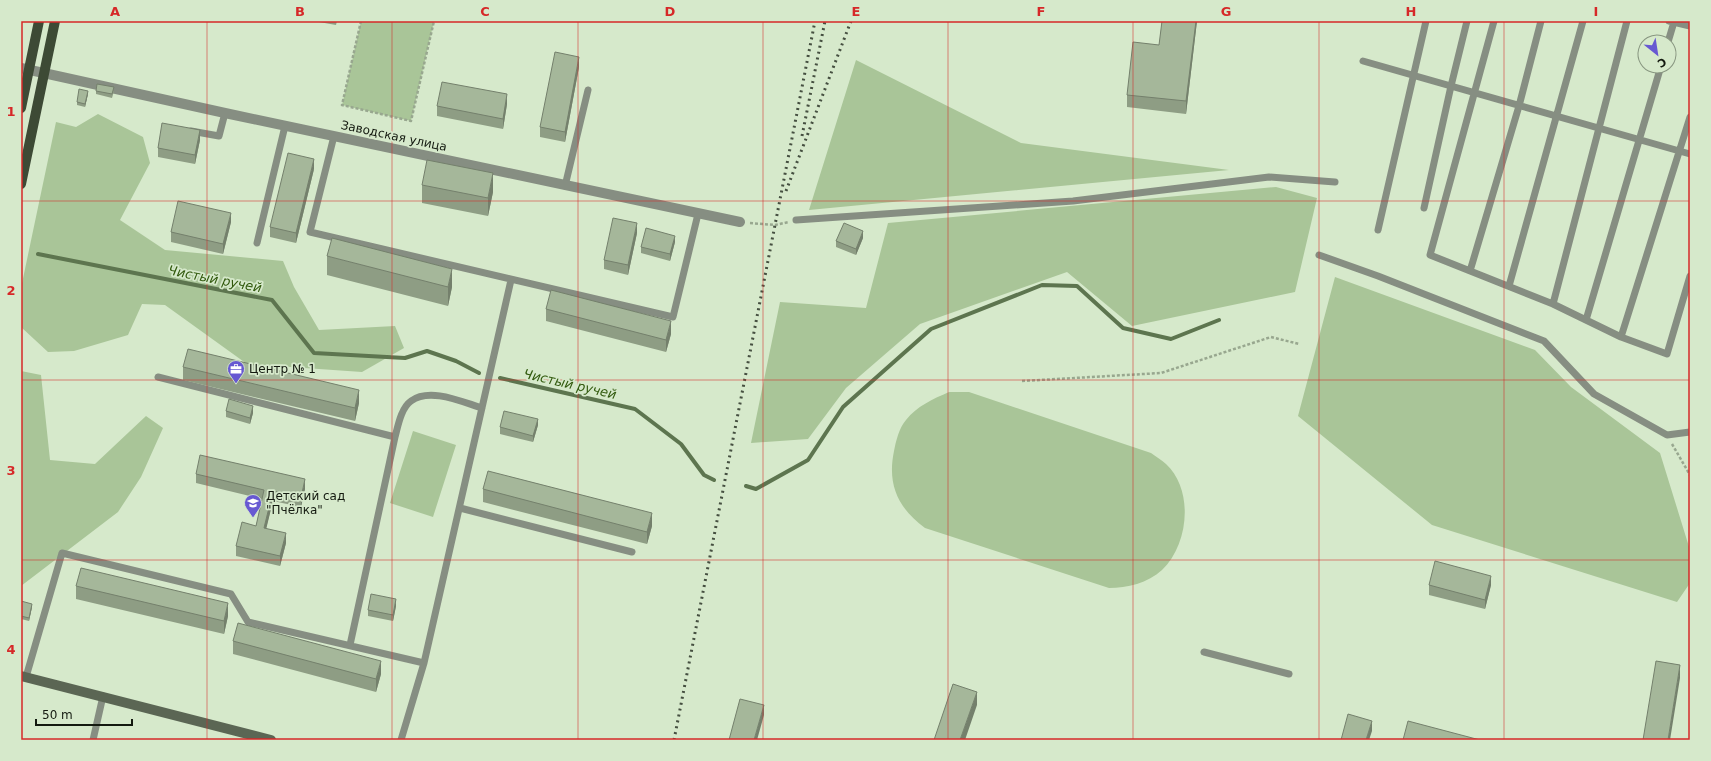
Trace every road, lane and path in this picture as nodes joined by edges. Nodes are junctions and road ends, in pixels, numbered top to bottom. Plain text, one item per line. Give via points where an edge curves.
1 (39, 21) edge
2 (55, 21) edge
3 (361, 21) edge
4 (434, 21) edge
5 (1426, 21) edge
6 (1467, 21) edge
7 (1494, 21) edge
8 (1541, 21) edge
9 (1583, 21) edge
10 (1627, 21) edge
11 (1671, 22) edge
12 (1690, 26) edge
13 (1669, 34) edge
14 (1362, 61) dead end
15 (25, 69) edge
16 (44, 73) junction
17 (1659, 74) edge
18 (1413, 76) junction
19 (1451, 86) junction
20 (588, 90) dead end
21 (1474, 93) junction
22 (1519, 106) junction
23 (21, 108) edge
24 (225, 113) junction
25 (1557, 116) junction
26 (1690, 117) edge
27 (285, 126) junction
28 (1599, 128) junction
29 (184, 130) edge
30 (334, 136) junction
31 (1640, 140) junction
32 (1679, 151) junction
33 (1690, 154) edge
34 (1334, 182) dead end
35 (21, 184) edge
36 (565, 186) junction
37 (1424, 208) dead end
38 (698, 214) junction
39 (796, 220) joint
40 (740, 222) joint
41 (1378, 230) dead end
42 (257, 244) dead end
43 (1319, 255) dead end
44 (1470, 271) junction
45 (1690, 276) edge
46 (511, 280) junction
47 (1509, 286) junction
48 (1553, 304) junction
49 (1586, 320) junction
50 (1621, 337) junction
51 (1299, 344) dead end
52 (158, 377) dead end
53 (1022, 381) dead end
54 (482, 408) junction
55 (1690, 432) edge
56 (1668, 435) junction
57 (394, 437) junction
58 (1690, 474) edge
59 (460, 508) junction
60 (632, 552) dead end
61 (350, 645) junction
62 (1204, 652) dead end
63 (424, 662) junction
64 (1289, 674) dead end
65 (23, 676) edge
66 (103, 696) junction
67 (93, 740) edge
68 (271, 740) edge
69 (401, 740) edge

1 - 15 main road
2 - 16 main road
3 - 4 path via 342,105 411,121
5 - 18 lane
6 - 19 lane
7 - 21 lane
8 - 22 lane
9 - 25 lane
10 - 28 lane
11 - 12 lane
11 - 13 lane
14 - 18 lane
15 - 16 street, Заводская улица
15 - 23 main road
16 - 24 street, Заводская улица
16 - 35 main road
17 - 31 lane
18 - 19 lane
18 - 41 lane
19 - 21 lane
19 - 37 lane
20 - 36 lane
21 - 22 lane
21 - 44 lane via 1430,255
22 - 25 lane
22 - 44 lane
24 - 27 street, Заводская улица
24 - 29 lane via 219,136
25 - 28 lane
25 - 47 lane
26 - 32 lane
27 - 30 street, Заводская улица
27 - 42 lane
28 - 31 lane
28 - 48 lane
30 - 36 street, Заводская улица
30 - 46 lane via 310,232
31 - 32 lane
31 - 49 lane
32 - 33 lane
32 - 50 lane
34 - 39 lane via 1269,177 1073,201
36 - 38 street, Заводская улица
38 - 40 street, Заводская улица
38 - 46 lane via 673,317
39 - 40 path via 775,225
43 - 56 lane via 1544,341 1594,394
44 - 47 lane
45 - 50 lane via 1667,354
46 - 54 lane
47 - 48 lane
48 - 49 lane
49 - 50 lane
51 - 53 path via 1271,337 1161,373
52 - 57 lane
54 - 57 lane via 442,397 423,395 410,401 402,414
54 - 59 lane
55 - 56 lane
56 - 58 path
57 - 61 lane
59 - 60 lane
59 - 63 lane
61 - 63 lane
61 - 65 lane via 248,622 231,594 62,553
62 - 64 lane
63 - 69 lane
65 - 66 main road
66 - 67 lane
66 - 68 main road

